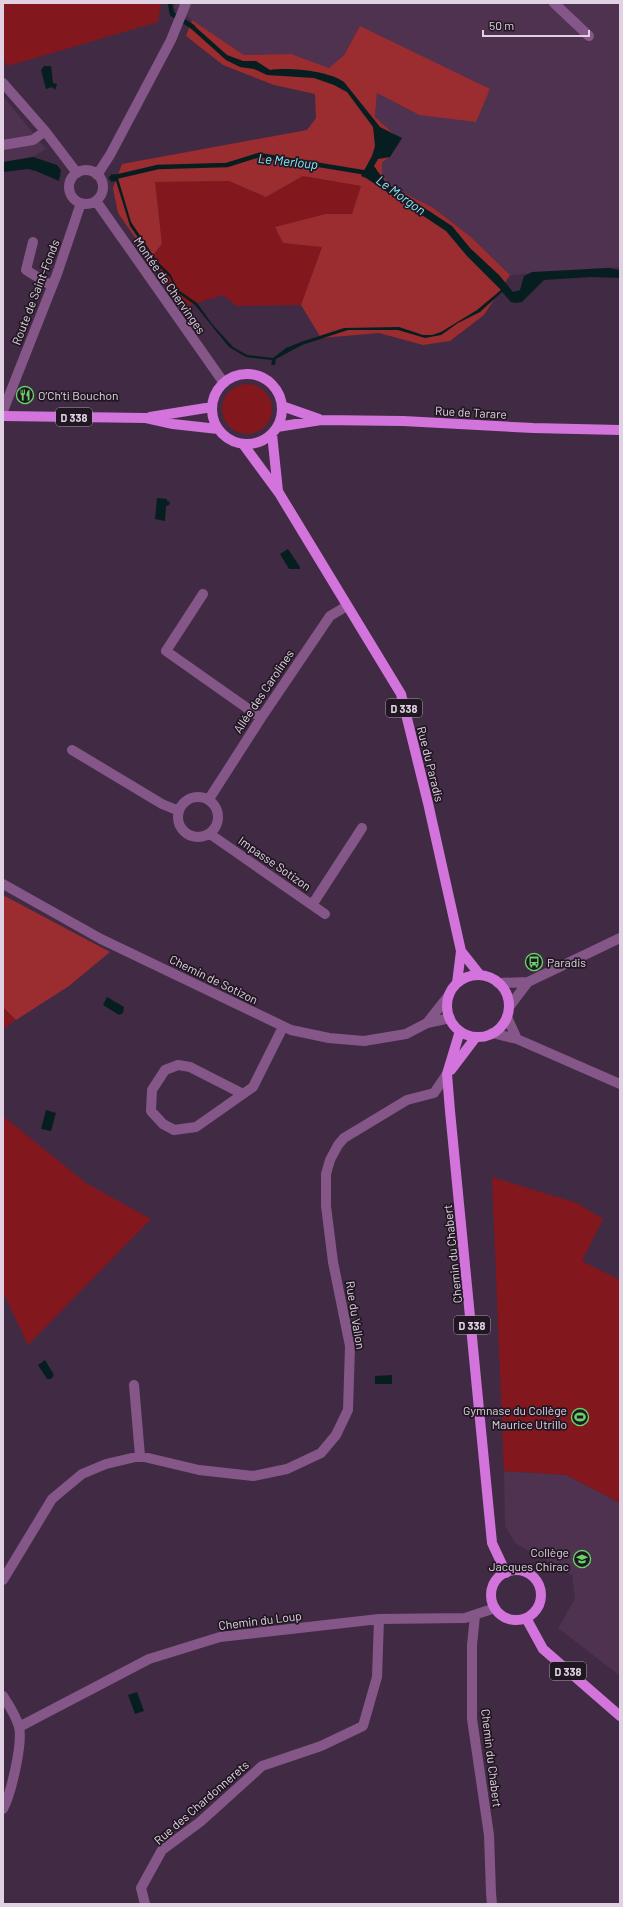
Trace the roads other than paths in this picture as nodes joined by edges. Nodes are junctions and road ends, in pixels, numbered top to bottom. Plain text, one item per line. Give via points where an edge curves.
1 (186, 3) edge
2 (554, 3) edge
3 (589, 36) dead end
4 (3, 82) edge
5 (45, 131) junction
6 (3, 145) edge
7 (77, 173) junction
8 (97, 175) junction
9 (96, 201) junction
10 (81, 203) junction
11 (34, 242) dead end
12 (52, 286) junction
13 (224, 383) junction
14 (282, 406) junction
15 (212, 407) junction
16 (3, 411) edge
17 (3, 416) edge
18 (146, 418) junction
19 (321, 420) junction
20 (218, 429) junction
21 (275, 430) junction
22 (620, 430) edge
23 (243, 444) junction
24 (278, 493) junction
25 (203, 594) dead end
26 (347, 606) junction
27 (261, 718) junction
28 (72, 750) dead end
29 (209, 799) junction
30 (179, 811) junction
31 (362, 828) dead end
32 (210, 834) junction
33 (3, 884) edge
34 (312, 905) junction
35 (325, 914) dead end
36 (620, 938) edge
37 (461, 951) junction
38 (480, 975) junction
39 (528, 982) junction
40 (458, 983) junction
41 (498, 983) junction
42 (449, 995) junction
43 (508, 1012) junction
44 (450, 1018) junction
45 (427, 1023) junction
46 (283, 1027) junction
47 (460, 1031) junction
48 (492, 1033) junction
49 (476, 1037) junction
50 (518, 1039) junction
51 (447, 1074) junction
52 (620, 1084) edge
53 (243, 1094) junction
54 (134, 1385) dead end
55 (140, 1456) junction
56 (506, 1573) junction
57 (3, 1580) edge
58 (495, 1608) junction
59 (474, 1616) junction
60 (526, 1618) junction
61 (379, 1619) junction
62 (3, 1696) edge
63 (620, 1716) edge
64 (19, 1727) junction
65 (3, 1809) edge
66 (145, 1904) edge
67 (492, 1904) edge

1 - 8 street via 170,40
2 - 3 street
4 - 5 street
5 - 6 street via 33,140
5 - 7 street
7 - 8 street via 84,170
7 - 10 street via 71,179 69,190 75,200
8 - 9 street via 103,186
9 - 10 street via 91,204
9 - 13 street, Montée de Chervinges
10 - 12 street, Route de Saint-Fonds
11 - 12 street via 26,270
12 - 16 street, Route de Saint-Fonds
13 - 14 main road via 237,375 256,375 273,385
13 - 15 main road via 215,393
14 - 19 main road, Rue de Tarare
14 - 21 main road via 281,417
15 - 18 main road, D 338
15 - 20 main road via 214,422
17 - 18 main road, D 338
18 - 20 main road, D 338
19 - 21 main road, Rue de Tarare
19 - 22 main road, Rue de Tarare
20 - 23 main road via 233,441
21 - 23 main road via 262,441
21 - 24 main road, Rue du Paradis / D 338
23 - 24 main road, Rue du Paradis / D 338
24 - 26 main road, Rue du Paradis / D 338
25 - 27 street via 166,651
26 - 27 street, Allée des Carolines via 330,616
26 - 37 main road, Rue du Paradis / D 338 via 401,694
27 - 29 street, Allée des Carolines
28 - 30 street via 162,804
29 - 30 street via 191,798
29 - 32 street via 219,816 218,823
30 - 32 street via 179,824 187,833 198,837
31 - 34 street
32 - 34 street, Impasse Sotizon
33 - 46 street, Chemin de Sotizon via 101,938
34 - 35 street, Impasse Sotizon
36 - 39 street
37 - 38 main road, Rue du Paradis / D 338
37 - 40 main road, Rue du Paradis / D 338
38 - 40 main road via 464,978
38 - 41 main road via 490,977
39 - 41 street
39 - 43 street
40 - 42 main road
41 - 43 main road via 504,990
42 - 44 main road via 447,1002
42 - 45 street, Chemin de Sotizon
43 - 48 main road via 503,1024
43 - 50 street
44 - 45 street, Chemin de Sotizon
44 - 47 main road
45 - 46 street, Chemin de Sotizon via 406,1034 364,1041 329,1038
46 - 53 street via 253,1087
47 - 49 main road
47 - 51 main road, Chemin du Chabert / D 338
48 - 49 main road
48 - 50 street
49 - 51 main road
50 - 52 street
51 - 55 street, Rue du Vallon via 434,1093 407,1100 344,1138 330,1160 326,1174 326,1206 333,1262 350,1346 348,1410 336,1435 321,1453 287,1469 253,1476 199,1470
51 - 56 main road, Chemin du Chabert / D 338 via 492,1543
53 - 53 street via 196,1127 174,1130 162,1124 151,1111 152,1090 165,1070 178,1065 190,1067
54 - 55 street
55 - 57 street, Rue du Vallon via 106,1464 82,1474 66,1486 52,1499
56 - 58 main road via 497,1579 492,1590 491,1598
56 - 60 main road via 525,1572 537,1582 540,1600 537,1608
58 - 59 street, Chemin du Loup
58 - 60 main road via 508,1619
59 - 61 street, Chemin du Loup
59 - 67 street, Chemin du Chabert via 472,1719 490,1835
60 - 63 main road, D 338 via 543,1649
61 - 64 street, Chemin du Loup via 213,1639 149,1659
61 - 66 street, Rue des Chardonnerets via 377,1678 363,1726 321,1746 262,1766 200,1822 162,1850 141,1888
62 - 64 street
64 - 65 street via 17,1761

